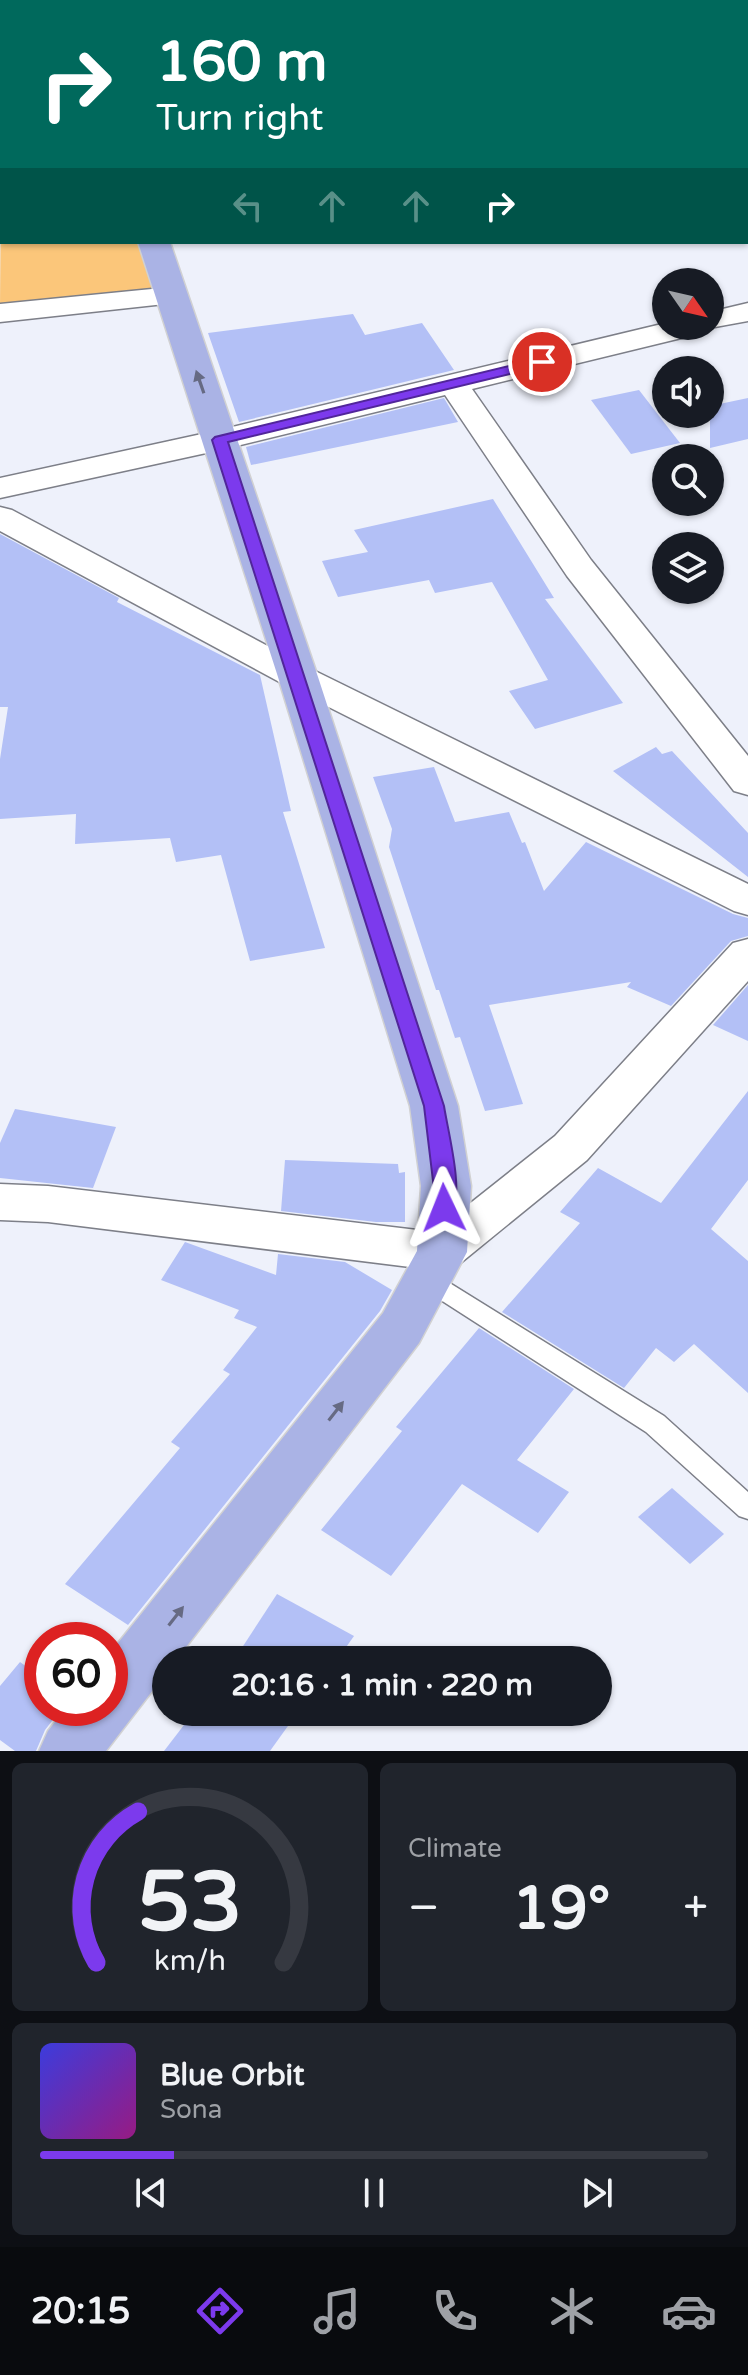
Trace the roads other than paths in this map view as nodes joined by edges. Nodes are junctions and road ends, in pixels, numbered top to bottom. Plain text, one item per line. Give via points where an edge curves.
1 (155, 244) edge
2 (172, 296) junction
3 (748, 312) edge
4 (0, 313) edge
5 (724, 318) edge
6 (652, 336) edge
7 (453, 384) junction
8 (220, 440) junction
9 (0, 488) edge
10 (0, 517) edge
11 (298, 677) junction
12 (748, 782) edge
13 (748, 901) edge
14 (748, 954) edge
15 (0, 1202) edge
16 (434, 1266) junction
17 (748, 1508) edge
18 (128, 1676) edge
19 (89, 1726) edge
20 (69, 1751) edge

1 - 2 main road
2 - 4 street
8 -> 2 main road
3 - 5 street
6 - 7 street
7 - 8 street
7 - 12 street via 579,568
8 - 9 street
8 - 11 main road
10 - 11 street
11 - 13 street
11 - 16 main road via 434,1106 446,1186
14 - 16 street via 571,1148
15 - 16 street via 48,1204
16 - 17 lane via 655,1424
18 -> 16 main road via 401,1328
19 - 20 main road

